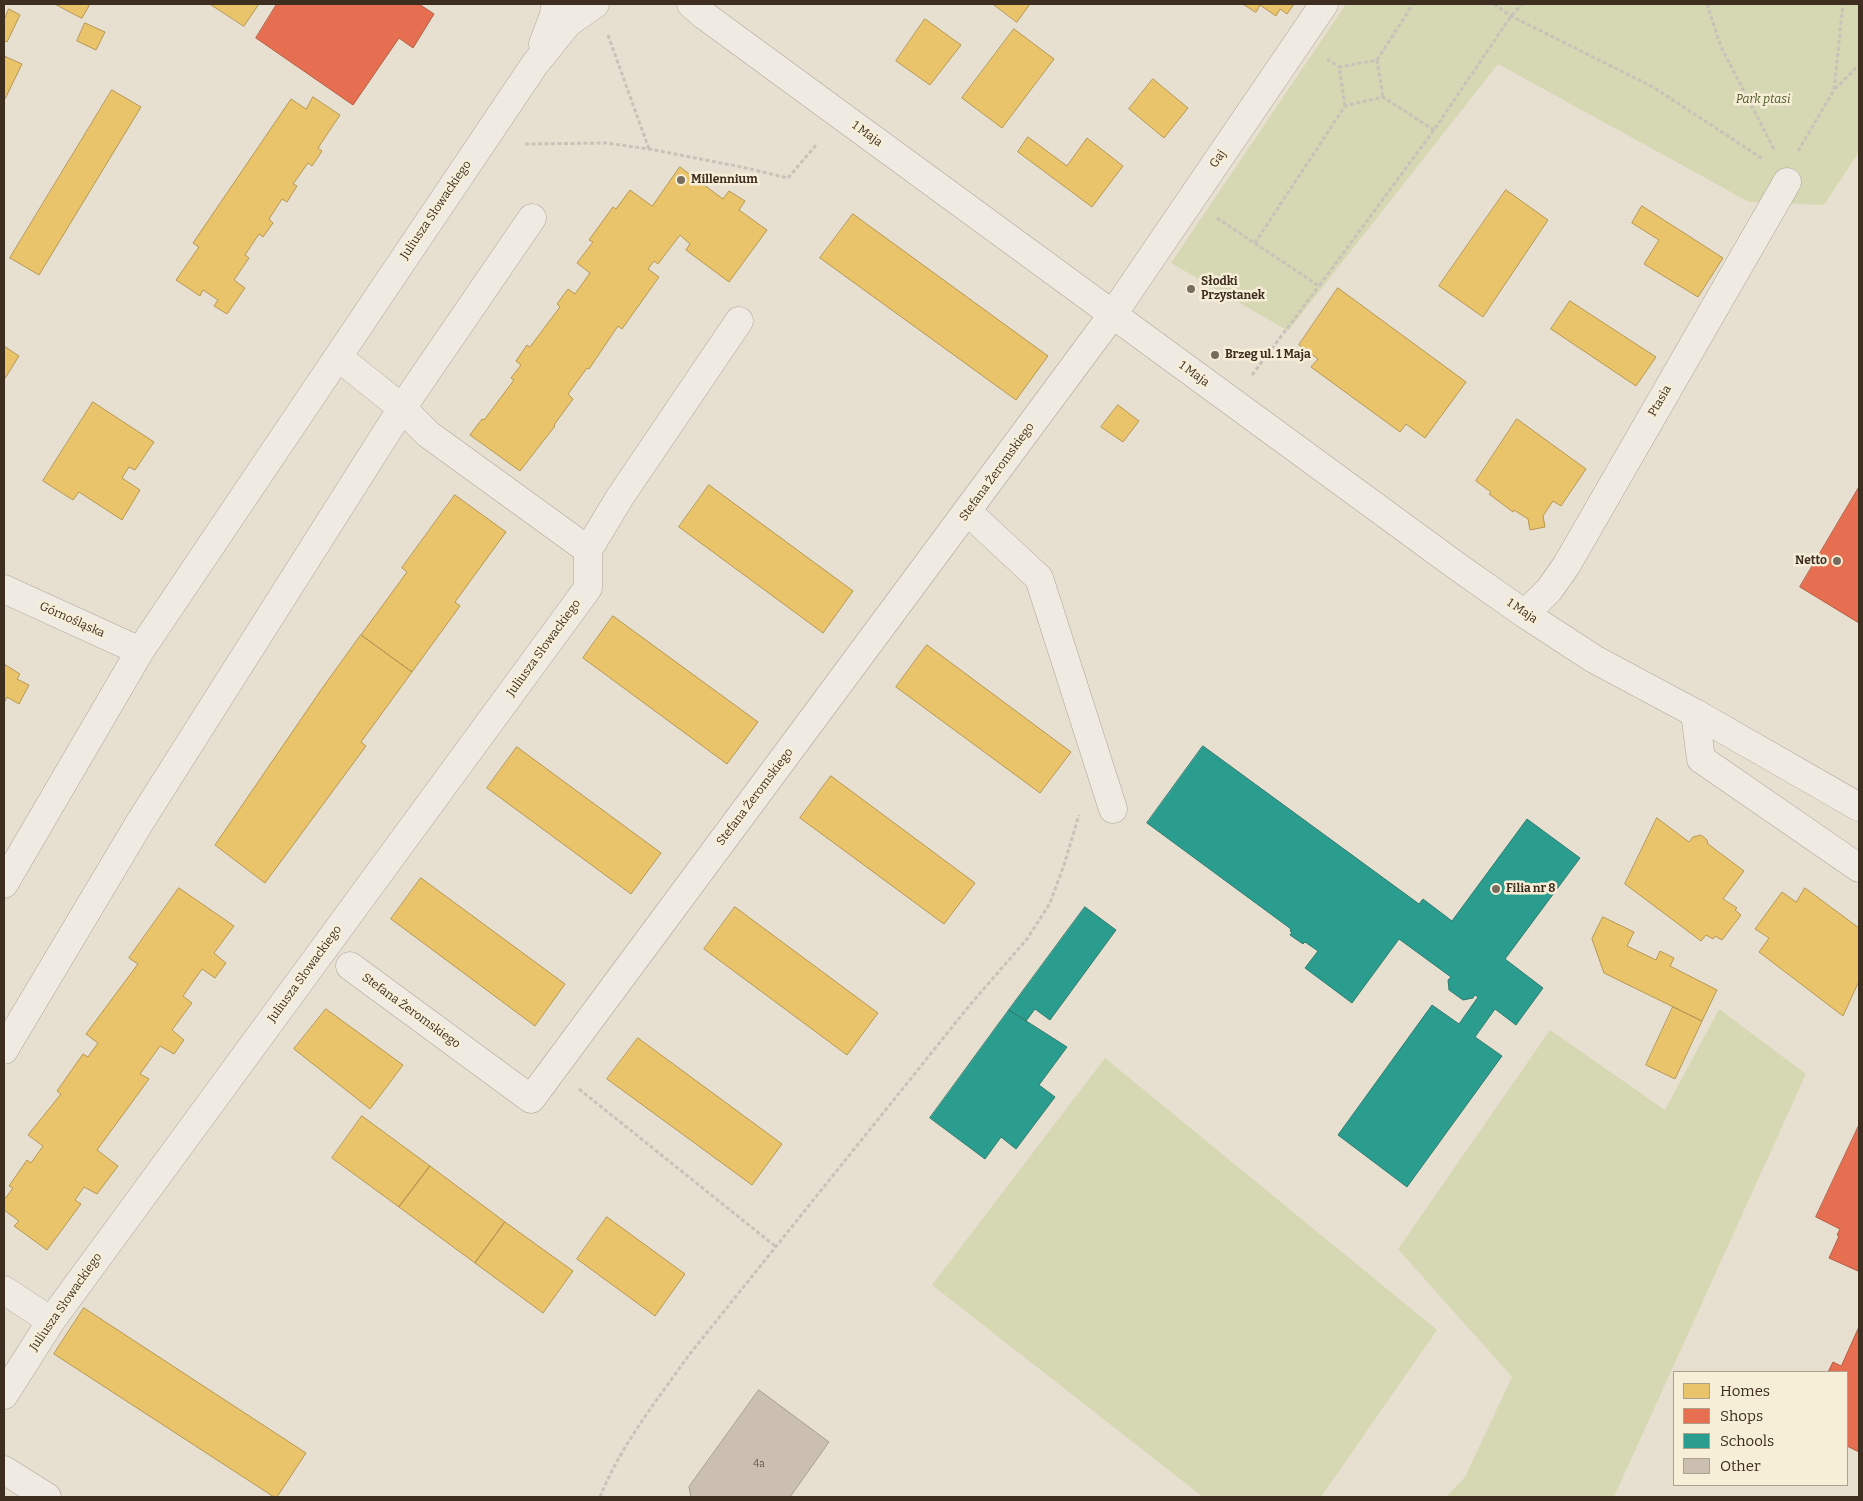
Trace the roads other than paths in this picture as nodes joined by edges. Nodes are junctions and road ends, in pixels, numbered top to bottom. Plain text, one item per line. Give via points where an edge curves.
1 (555, 4) edge
2 (671, 4) edge
3 (1324, 4) edge
4 (698, 10) edge
5 (600, 16) edge
6 (535, 64) junction
7 (1788, 179) road end
8 (532, 218) dead end
9 (1113, 314) junction
10 (740, 321) dead end
11 (338, 357) junction
12 (402, 408) junction
13 (968, 512) junction
14 (588, 550) junction
15 (4, 590) edge
16 (1525, 614) junction
17 (140, 650) junction
18 (1695, 713) junction
19 (1859, 807) edge
20 (1113, 809) dead end
21 (1859, 868) edge
22 (4, 884) edge
23 (350, 966) dead end
24 (4, 1050) edge
25 (4, 1290) edge
26 (51, 1321) junction
27 (4, 1394) edge
28 (4, 1470) edge
29 (47, 1497) edge

1 - 6 street, Juliusza Słowackiego via 554,15
2 - 4 street, 1 Maja
3 - 9 street, Gaj
4 - 9 street, 1 Maja
5 - 6 street, Juliusza Słowackiego via 568,23
6 - 11 street, Juliusza Słowackiego
7 - 16 street, Ptasia via 1566,566 1549,590
8 - 12 street
9 - 13 street, Stefana Żeromskiego
9 - 16 street, 1 Maja
10 - 14 street via 620,497
11 - 12 street
11 - 17 street, Juliusza Słowackiego
12 - 14 street via 428,434
12 - 24 street via 140,822
13 - 20 street via 1038,578
13 - 23 street, Stefana Żeromskiego via 531,1099
14 - 26 street, Juliusza Słowackiego via 588,588
15 - 17 street, Górnośląska
16 - 18 street, 1 Maja via 1594,659
17 - 22 street, Juliusza Słowackiego
18 - 19 street, 1 Maja
18 - 21 street via 1701,759
25 - 26 street
26 - 27 street, Juliusza Słowackiego
28 - 29 street

